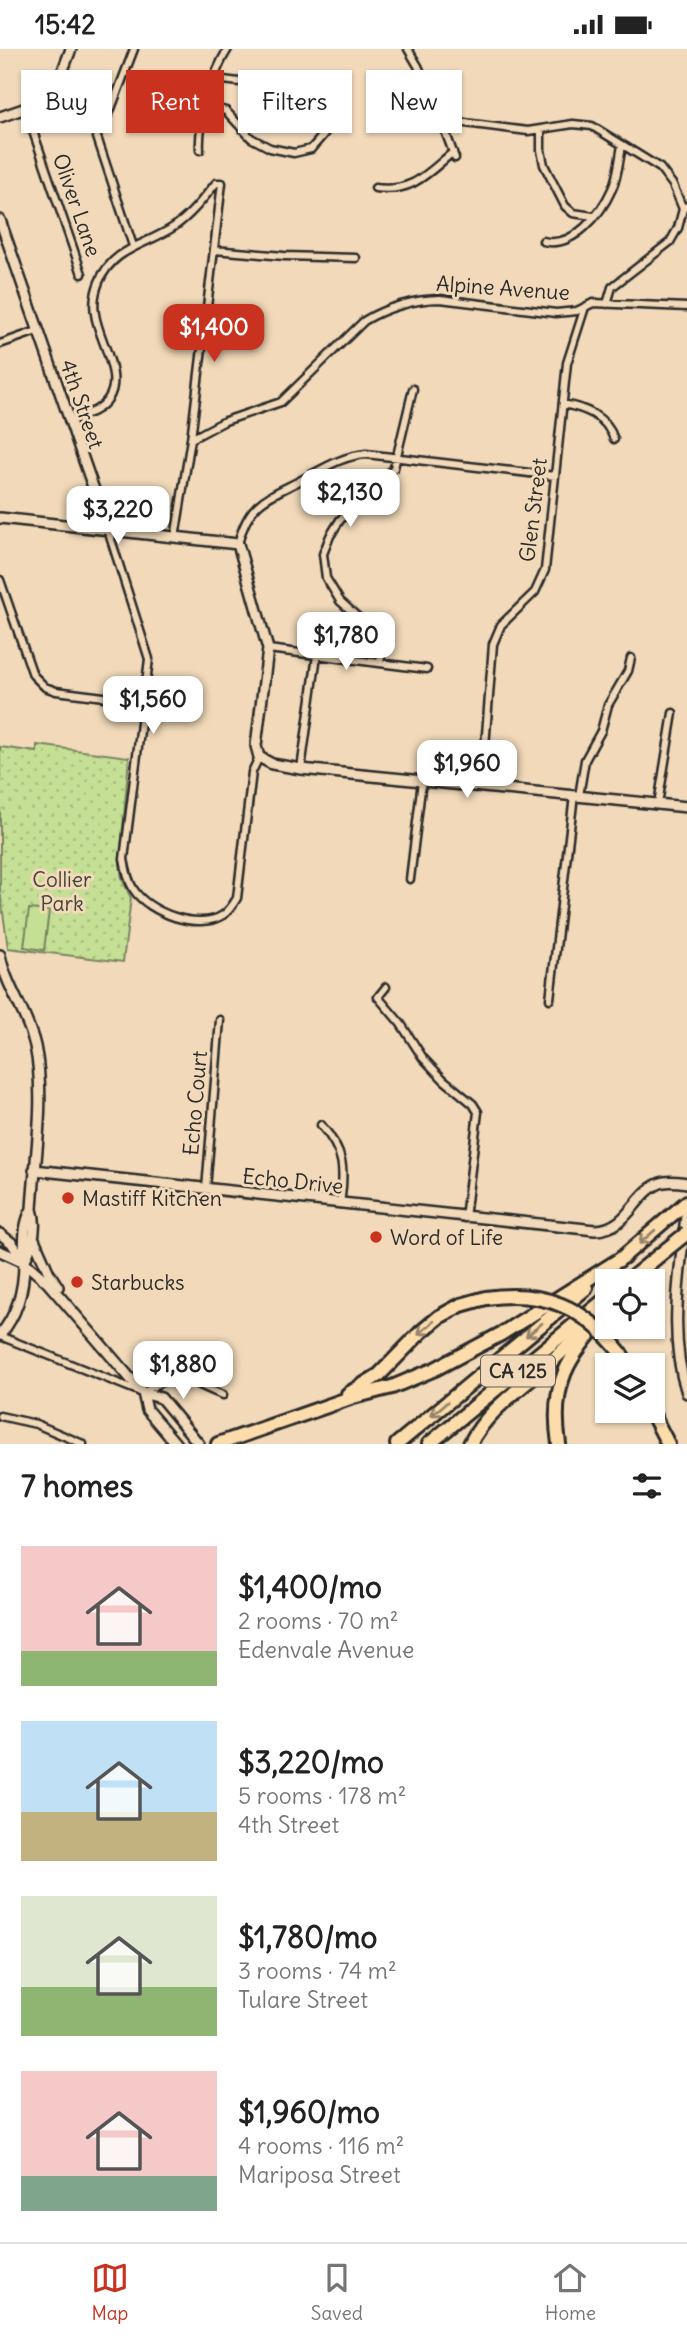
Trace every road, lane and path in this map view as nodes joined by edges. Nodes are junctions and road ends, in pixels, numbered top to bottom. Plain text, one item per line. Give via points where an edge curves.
1 (71, 49) edge
2 (134, 49) edge
3 (228, 49) edge
4 (408, 49) edge
5 (63, 70) edge
6 (218, 70) edge
7 (419, 70) edge
8 (224, 80) edge
9 (112, 106) edge
10 (21, 109) edge
11 (224, 110) edge
12 (0, 117) edge
13 (462, 123) edge
14 (541, 130) junction
15 (34, 133) edge
16 (96, 133) edge
17 (200, 133) edge
18 (446, 133) edge
19 (622, 146) junction
20 (200, 150) dead end
21 (375, 188) dead end
22 (685, 208) edge
23 (593, 216) junction
24 (0, 220) edge
25 (543, 241) dead end
26 (133, 246) junction
27 (214, 250) junction
28 (355, 258) dead end
29 (82, 274) dead end
30 (607, 304) junction
31 (585, 307) junction
32 (687, 307) edge
33 (37, 331) junction
34 (0, 344) edge
35 (412, 389) dead end
36 (563, 404) junction
37 (69, 420) junction
38 (191, 439) junction
39 (614, 439) dead end
40 (398, 459) junction
41 (555, 476) junction
42 (0, 518) edge
43 (107, 530) junction
44 (175, 538) junction
45 (238, 544) junction
46 (0, 580) edge
47 (268, 649) junction
48 (317, 655) junction
49 (631, 658) dead end
50 (380, 663) junction
51 (427, 669) dead end
52 (144, 702) junction
53 (673, 713) dead end
54 (259, 757) junction
55 (301, 769) junction
56 (422, 781) junction
57 (482, 786) junction
58 (577, 796) junction
59 (658, 804) junction
60 (687, 807) edge
61 (410, 879) dead end
62 (0, 955) edge
63 (386, 986) dead end
64 (550, 999) dead end
65 (220, 1020) dead end
66 (321, 1125) dead end
67 (34, 1170) junction
68 (687, 1183) edge
69 (206, 1189) junction
70 (340, 1204) junction
71 (687, 1204) edge
72 (32, 1209) junction
73 (465, 1218) junction
74 (687, 1233) edge
75 (0, 1234) edge
76 (34, 1239) junction
77 (667, 1249) junction
78 (0, 1251) edge
79 (625, 1256) junction
80 (24, 1262) junction
81 (643, 1269) edge
82 (648, 1269) edge
83 (684, 1269) edge
84 (60, 1296) junction
85 (595, 1308) edge
86 (595, 1319) edge
87 (595, 1328) edge
88 (0, 1335) edge
89 (620, 1353) edge
90 (144, 1393) junction
91 (687, 1393) edge
92 (223, 1395) dead end
93 (324, 1408) junction
94 (0, 1416) edge
95 (657, 1423) edge
96 (83, 1444) edge
97 (176, 1444) edge
98 (199, 1444) edge
99 (218, 1444) edge
100 (397, 1444) edge
101 (429, 1444) edge
102 (470, 1444) edge
103 (559, 1444) edge
104 (668, 1444) edge

1 - 5 street
2 - 9 street
3 - 6 street
4 - 7 street
8 - 11 street via 324,94 334,105 335,118 311,149 288,153 251,138
10 - 12 street
13 - 14 street
14 - 19 street via 582,124
14 - 23 street via 544,165 565,206 573,213
15 - 29 street, Oliver Lane
16 - 26 street
17 - 20 street
18 - 21 street via 454,155 413,184
19 - 22 street via 655,164 673,184
19 - 23 street via 613,188
22 - 30 street via 670,242 612,287
23 - 25 street via 573,238
24 - 33 street, 4th Street
26 - 27 street via 176,226 216,183 222,183
26 - 37 street via 114,260 95,295 95,315 113,371 112,388 97,409
27 - 28 street
27 - 38 street
30 - 31 street, Alpine Avenue
30 - 32 street, Alpine Avenue
31 - 36 street, Glen Street via 567,363
31 - 38 street, Alpine Avenue via 556,313 435,299 375,314 281,402 225,421
33 - 34 street
33 - 37 street, 4th Street
35 - 40 street
36 - 39 street via 592,413 611,430
36 - 41 street, Glen Street
37 - 43 street, 4th Street
38 - 44 street
40 - 41 street
40 - 45 street via 351,456 277,490 252,512
40 - 50 street via 340,520 323,554 326,578 340,601 381,638
41 - 57 street, Glen Street via 545,570 529,599 508,615 493,644
42 - 43 street
43 - 44 street
43 - 52 street, 4th Street via 149,659
44 - 45 street
45 - 47 street
46 - 52 street via 33,675 45,687
47 - 48 street
47 - 54 street via 256,741
48 - 50 street
48 - 55 street
49 - 58 street via 584,760
50 - 51 street
52 - 54 street, 4th Street via 124,859 134,891 158,912 205,921 222,916 237,898 252,772
53 - 59 street
54 - 55 street
55 - 56 street
56 - 57 street
56 - 61 street
57 - 58 street
58 - 59 street
58 - 64 street
59 - 60 street
62 - 67 street via 34,1044 39,1075
63 - 73 street via 378,997 423,1058 478,1112
65 - 69 street, Echo Court
66 - 70 street via 341,1156
67 - 69 street, Echo Drive
67 - 72 street
68 - 73 street, Echo Drive via 656,1185 620,1223 604,1230
69 - 70 street, Echo Drive
70 - 73 street, Echo Drive
71 -> 79 highway, CA 125
71 - 83 street
72 - 76 street
72 - 80 street via 22,1244
74 - 77 highway, bridge
75 - 80 street
76 - 80 street
76 - 84 street
77 - 81 highway
77 - 82 highway
78 - 80 street
79 - 93 highway via 435,1369
79 -> 100 highway, CA 125
80 - 84 street
80 - 88 street via 16,1311
83 - 91 street via 677,1307 678,1360
84 - 90 street
85 - 101 highway, CA 125
86 - 102 highway via 505,1400
87 - 103 highway via 567,1365 557,1409
88 - 90 street
89 -> 93 highway, bridge via 587,1318 561,1304 519,1295 486,1298 439,1317 379,1374
90 - 92 street via 160,1381 178,1377
90 - 97 street via 147,1410
90 - 98 street via 161,1398
93 - 99 highway
94 - 96 street via 36,1423
95 - 104 highway

